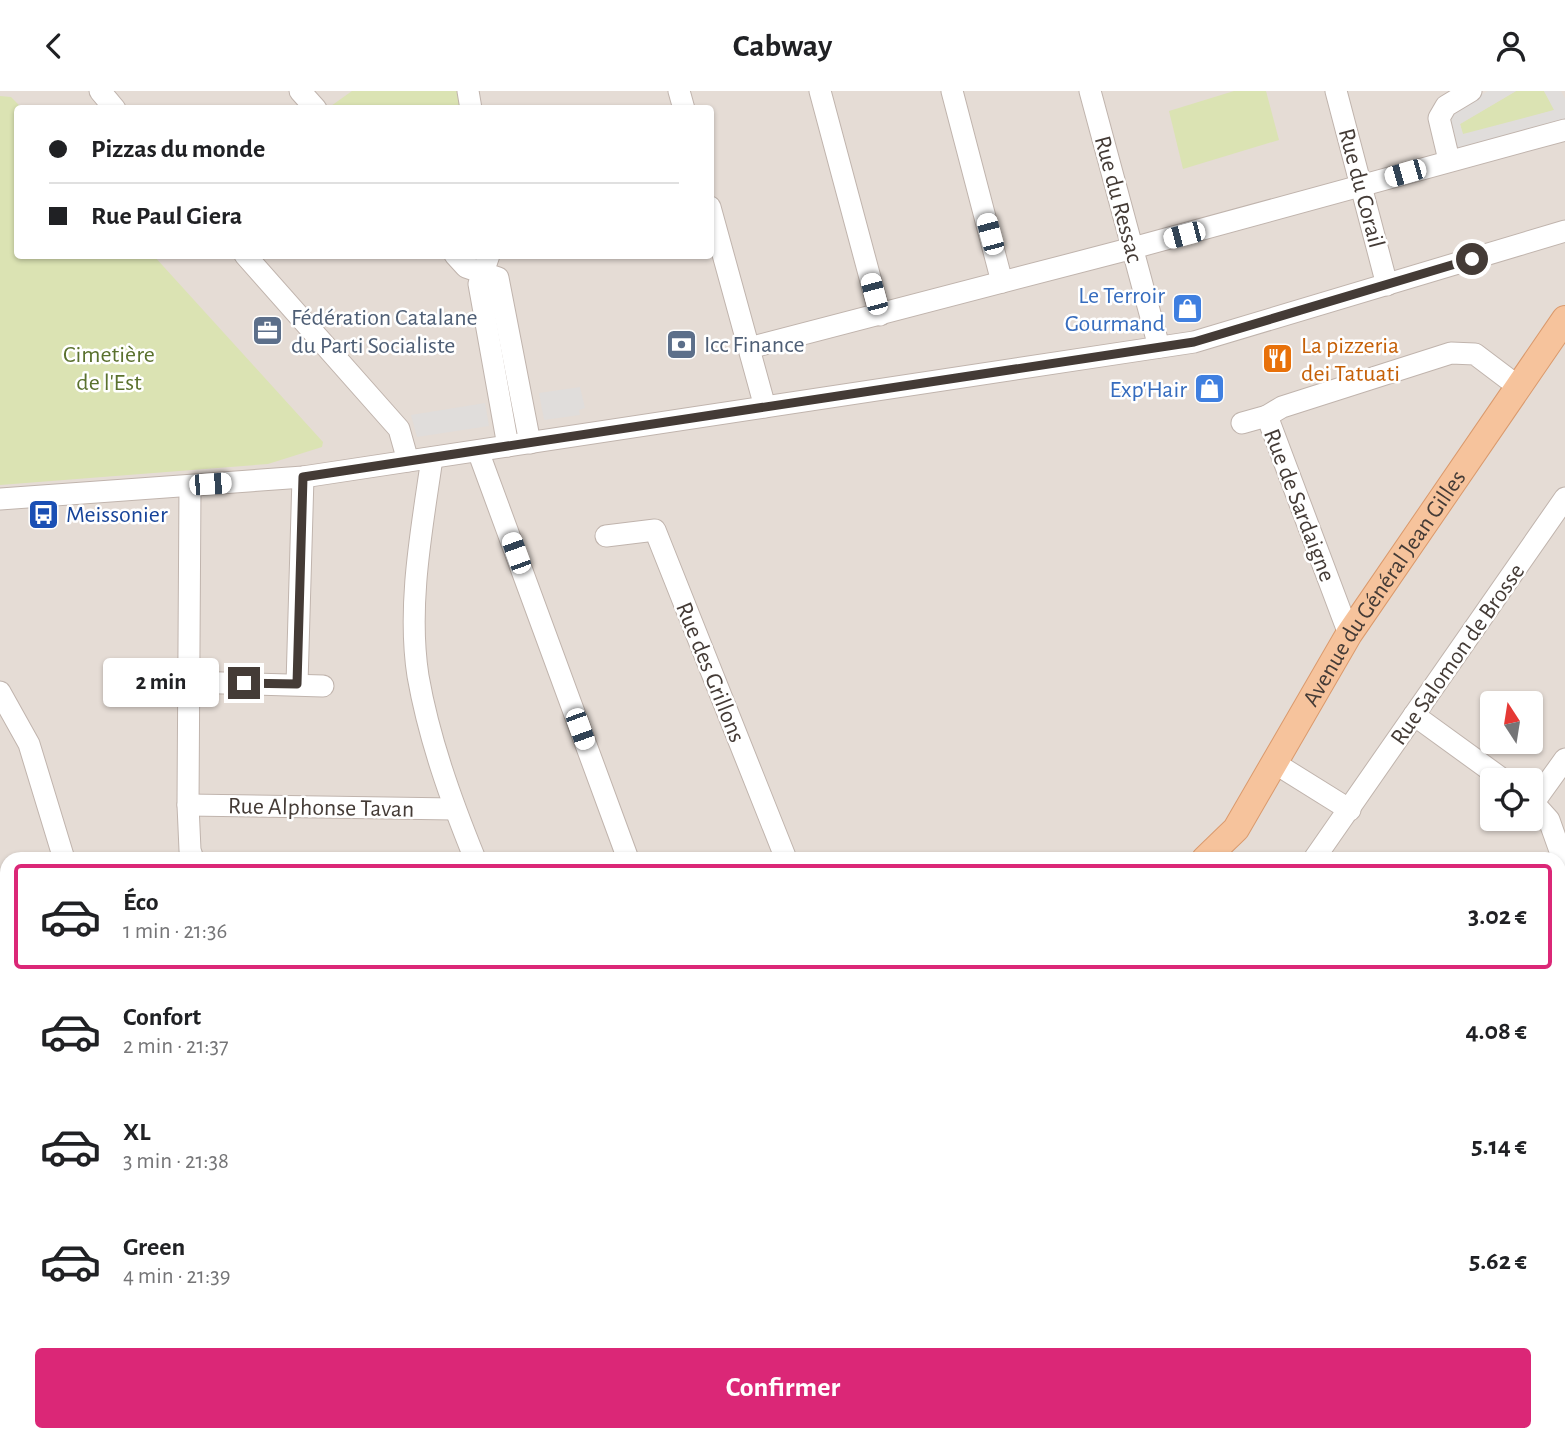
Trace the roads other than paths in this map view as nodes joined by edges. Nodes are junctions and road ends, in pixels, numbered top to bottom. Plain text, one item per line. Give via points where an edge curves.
1 (100, 91) edge
2 (300, 91) edge
3 (820, 91) edge
4 (952, 91) edge
5 (1090, 91) edge
6 (1336, 91) edge
7 (1471, 91) edge
8 (112, 105) edge
9 (312, 105) edge
10 (1565, 130) edge
11 (1449, 160) junction
12 (1361, 186) junction
13 (714, 221) edge
14 (1565, 231) edge
15 (1133, 248) junction
16 (249, 259) edge
17 (459, 259) edge
18 (487, 265) edge
19 (1002, 282) junction
20 (1387, 285) junction
21 (880, 315) junction
22 (1565, 319) edge
23 (1159, 347) junction
24 (749, 348) junction
25 (1520, 388) junction
26 (765, 407) junction
27 (1266, 415) junction
28 (1242, 423) dead end
29 (530, 443) junction
30 (508, 446) junction
31 (478, 451) junction
32 (432, 458) junction
33 (408, 461) junction
34 (303, 477) junction
35 (190, 486) junction
36 (1565, 498) edge
37 (0, 499) edge
38 (606, 536) dead end
39 (1349, 634) junction
40 (190, 681) junction
41 (297, 684) junction
42 (323, 686) dead end
43 (0, 692) edge
44 (1414, 715) junction
45 (1565, 759) edge
46 (1273, 762) junction
47 (1487, 768) edge
48 (1543, 788) edge
49 (188, 805) junction
50 (454, 809) junction
51 (1350, 810) junction
52 (1543, 813) edge
53 (62, 852) edge
54 (191, 852) edge
55 (472, 852) edge
56 (625, 852) edge
57 (783, 852) edge
58 (1212, 852) edge
59 (1319, 852) edge
60 (1560, 852) edge

1 - 8 street
2 - 9 street
3 - 21 street
4 - 19 street
5 - 15 street, Rue du Ressac
6 - 12 street, Rue du Corail
7 - 11 street via 1446,106 1438,118
10 - 11 street
11 - 12 street
12 - 15 street
12 - 20 street, Rue du Corail
13 - 24 street
14 - 20 street
15 - 19 street
15 - 23 street, Rue du Ressac
16 - 33 street via 399,429
17 - 18 street via 466,267
18 - 29 street via 498,278
18 - 30 street via 479,284
19 - 21 street
20 - 23 street via 1194,342
21 - 24 street
22 - 25 main road, Avenue du Général Jean Gilles
23 - 26 street
24 - 26 street
25 - 27 street, Rue de Sardaigne via 1475,354 1451,353
25 - 39 main road, Avenue du Général Jean Gilles
26 - 29 street
27 - 28 street, Rue de Sardaigne
27 - 39 street, Rue de Sardaigne
29 - 30 street
30 - 31 street
31 - 32 street
31 - 56 street
32 - 33 street
32 - 50 street via 415,603 418,674
33 - 34 street
34 - 35 street
34 - 41 street
35 - 37 street
35 - 40 street
36 - 44 street, Rue Salomon de Brosse
38 - 57 street, Rue des Grillons via 655,530
39 - 46 main road, Avenue du Général Jean Gilles
40 - 41 street
40 - 49 street
41 - 42 street
43 - 53 street via 29,744
44 - 47 street
44 - 51 street, Rue Salomon de Brosse
45 - 48 street
46 - 51 street
46 - 58 main road, Avenue du Général Jean Gilles via 1236,829
49 - 50 street, Rue Alphonse Tavan
49 - 54 street
50 - 55 street
51 - 59 street, Rue Salomon de Brosse
52 - 60 street

